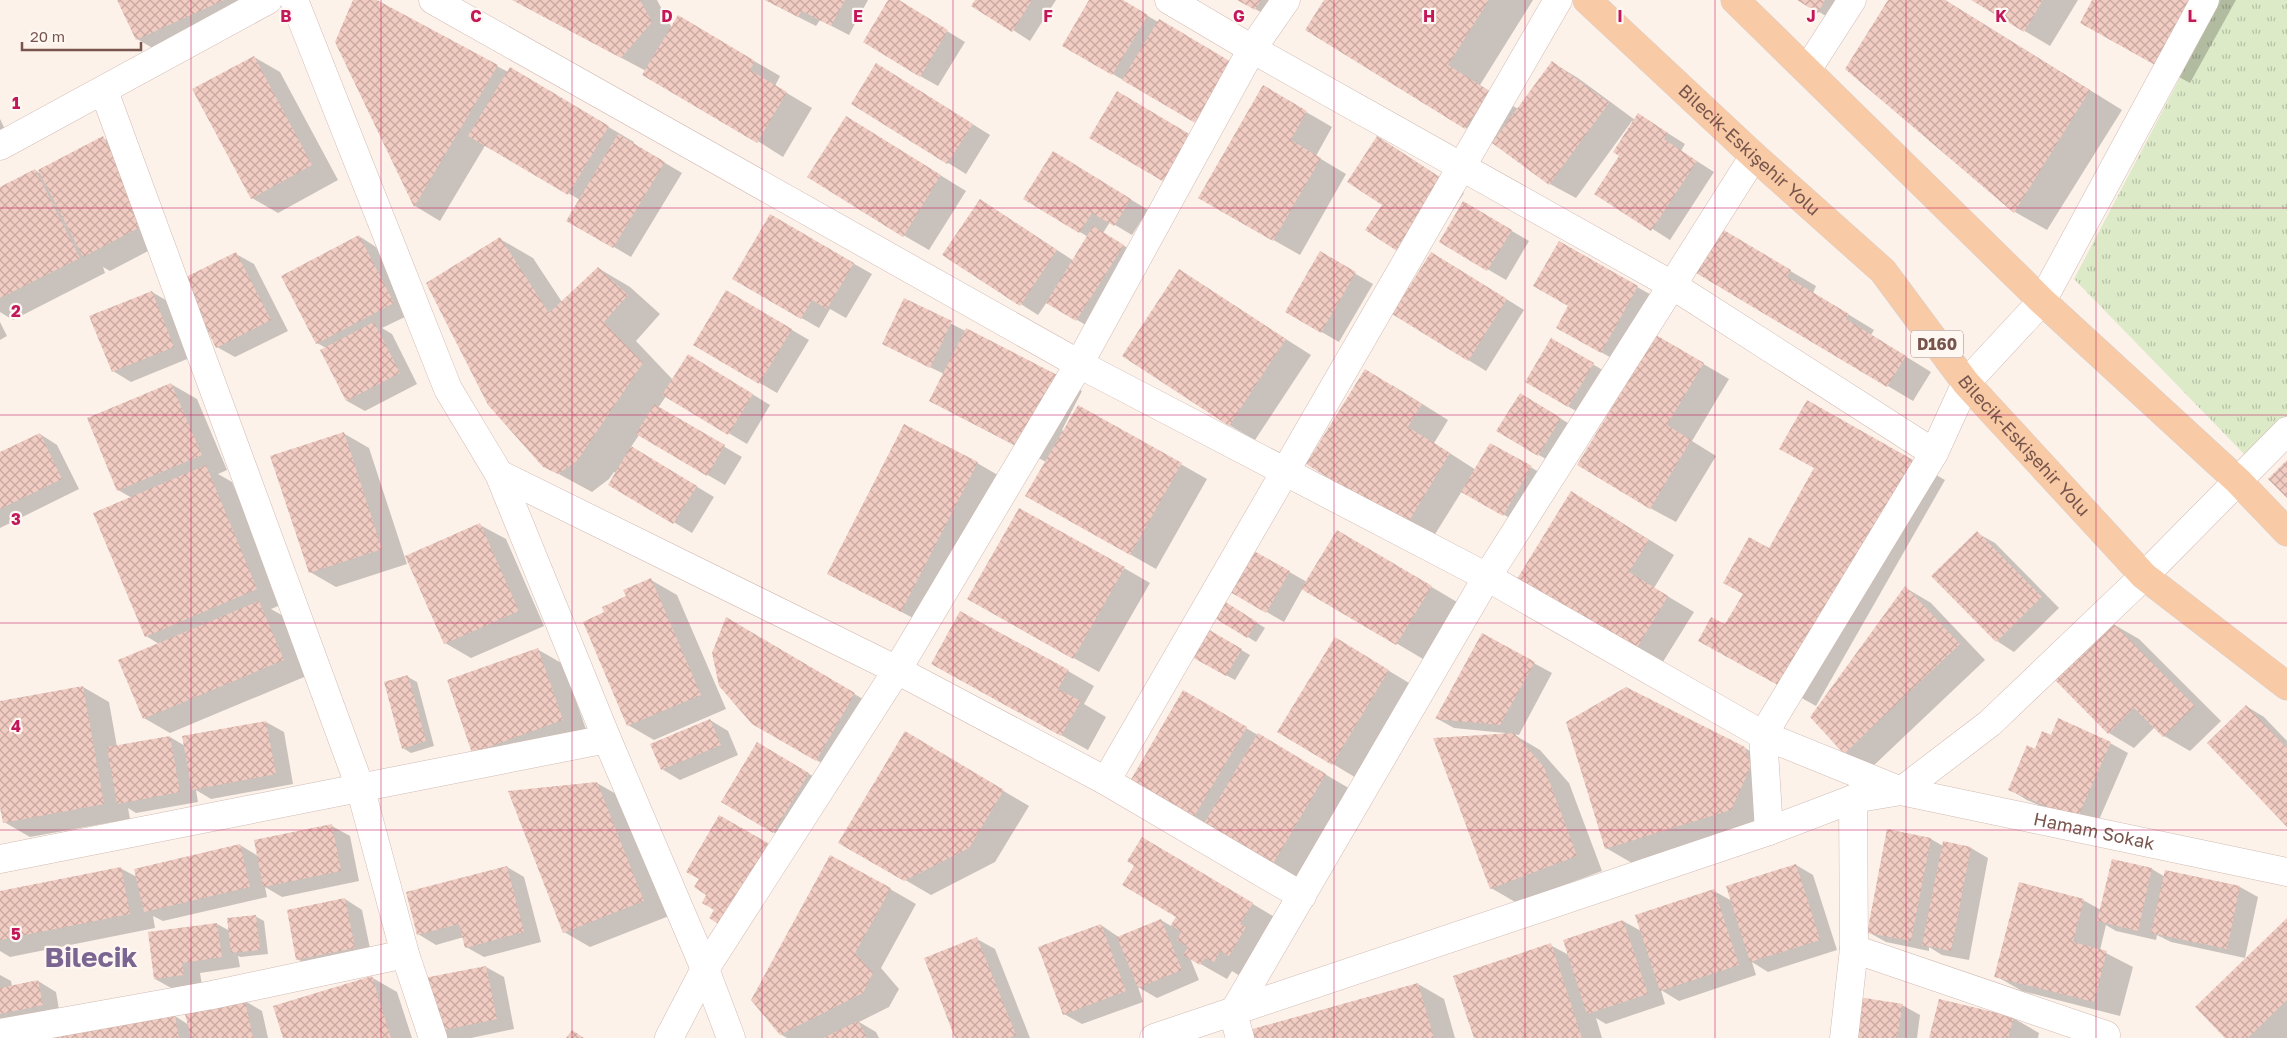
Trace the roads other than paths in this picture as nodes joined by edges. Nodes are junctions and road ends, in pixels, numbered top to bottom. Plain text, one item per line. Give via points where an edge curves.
1 (268, 0) edge
2 (294, 0) edge
3 (433, 0) edge
4 (1169, 0) edge
5 (1286, 0) edge
6 (1558, 0) edge
7 (1587, 0) edge
8 (1734, 0) edge
9 (1852, 0) edge
10 (2205, 0) edge
11 (1252, 49) junction
12 (1807, 70) junction
13 (104, 91) junction
14 (0, 146) edge
15 (1754, 156) junction
16 (1461, 166) junction
17 (1672, 285) junction
18 (2042, 301) junction
19 (1080, 364) junction
20 (1966, 383) junction
21 (2287, 431) edge
22 (1934, 453) junction
23 (1285, 471) junction
24 (499, 474) junction
25 (2238, 482) junction
26 (2287, 532) edge
27 (2144, 576) junction
28 (1487, 577) junction
29 (897, 670) junction
30 (2287, 686) edge
31 (1763, 735) junction
32 (607, 739) junction
33 (1106, 781) junction
34 (360, 787) junction
35 (1901, 791) junction
36 (1853, 799) junction
37 (1769, 831) junction
38 (0, 859) edge
39 (2287, 872) edge
40 (1302, 896) junction
41 (1854, 949) junction
42 (405, 954) junction
43 (705, 969) junction
44 (1237, 1025) edge
45 (0, 1033) edge
46 (433, 1038) edge
47 (669, 1038) edge
48 (731, 1038) edge
49 (1154, 1038) edge
50 (1844, 1038) edge
51 (2105, 1038) edge

1 - 13 street
2 - 24 street via 448,389
3 - 19 street
4 - 11 street
5 - 11 street
6 - 16 street
7 - 15 main road, Bilecik-Eskişehir Yolu / D160
8 - 12 main road
9 - 12 street
10 - 18 street
11 - 16 street
11 - 19 street
12 - 18 main road
13 - 14 street
13 - 34 street
15 - 17 street
15 - 20 main road, Bilecik-Eskişehir Yolu / D160 via 1883,271
16 - 17 street
16 - 23 street
17 - 22 street
17 - 28 street
18 - 20 street
18 - 25 main road
19 - 23 street
19 - 29 street
20 - 22 street
20 - 27 main road, Bilecik-Eskişehir Yolu / D160
21 - 25 street
22 - 31 street
23 - 28 street
23 - 33 street
24 - 29 street
24 - 32 street
25 - 26 main road
25 - 27 street
27 - 30 main road, Bilecik-Eskişehir Yolu / D160
27 - 35 street via 1990,723
28 - 31 street
28 - 40 street
29 - 33 street
29 - 43 street
31 - 35 street
31 - 37 street
32 - 34 street
32 - 43 street
33 - 40 street
34 - 38 street
34 - 42 street
35 - 36 street
35 - 39 street, Hamam Sokak
36 - 37 street
36 - 41 street
37 - 44 street
40 - 44 street
41 - 50 street
41 - 51 street via 2106,1035
42 - 45 street via 212,995
42 - 46 street
43 - 47 street
43 - 48 street
44 - 49 street

